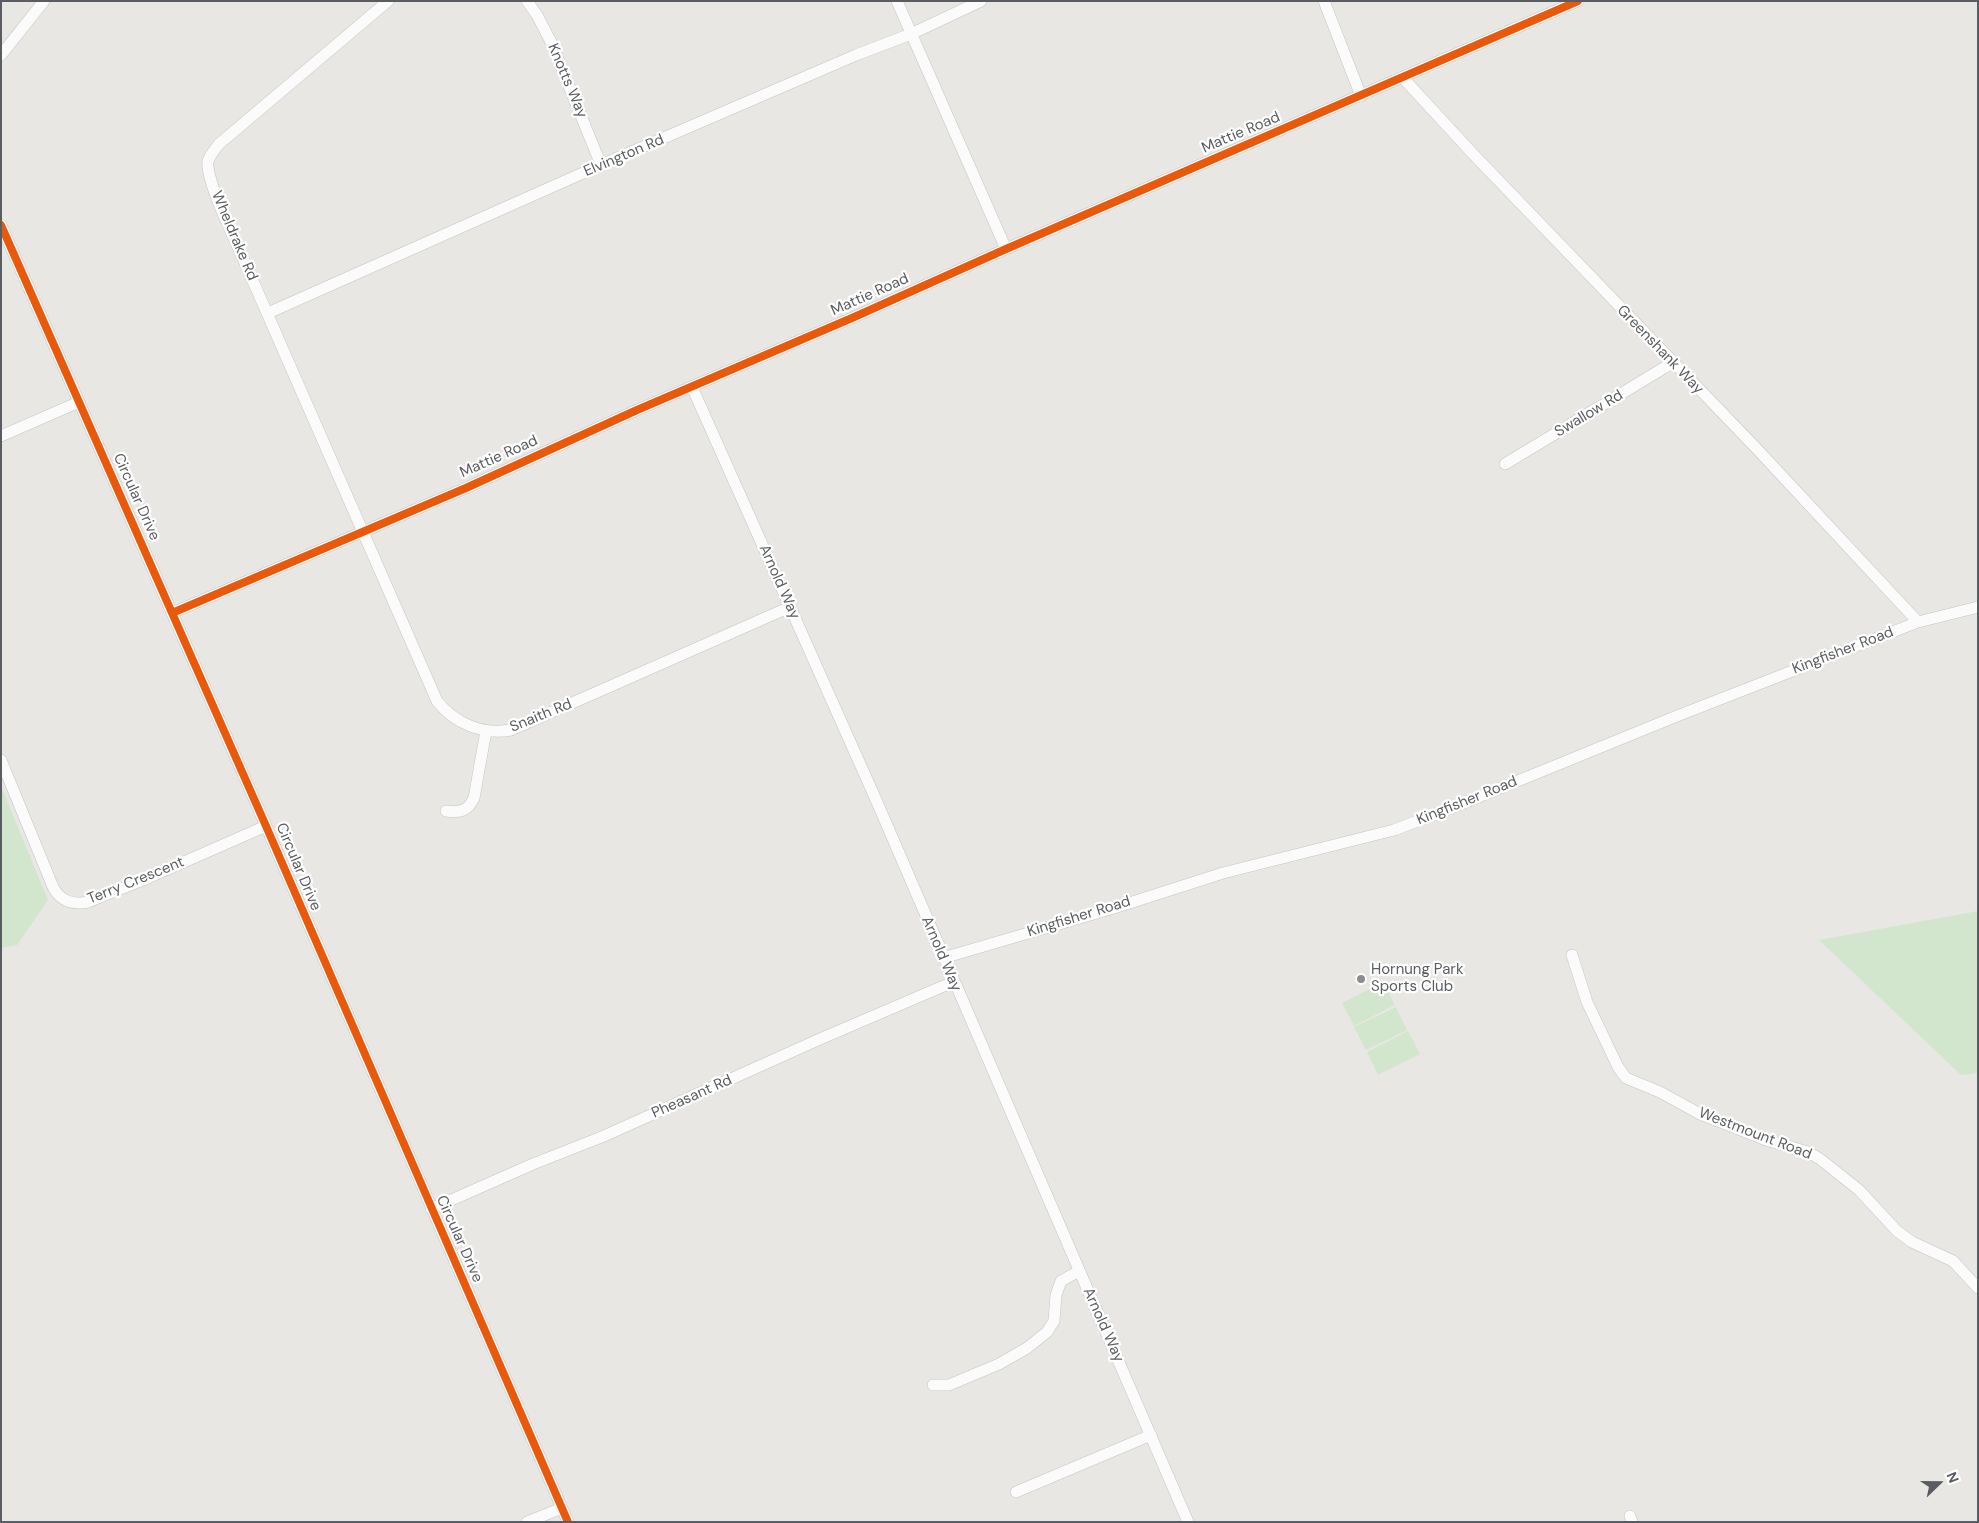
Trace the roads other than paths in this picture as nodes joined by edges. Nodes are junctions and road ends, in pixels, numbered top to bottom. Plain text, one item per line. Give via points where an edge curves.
1 (44, 1) edge
2 (388, 1) edge
3 (526, 1) edge
4 (897, 1) edge
5 (981, 1) edge
6 (1324, 1) edge
7 (1578, 1) edge
8 (911, 34) junction
9 (1, 54) edge
10 (1403, 78) junction
11 (1361, 96) junction
12 (601, 165) junction
13 (1, 225) edge
14 (1006, 249) junction
15 (268, 314) junction
16 (1672, 363) junction
17 (692, 387) junction
18 (79, 402) junction
19 (1, 436) edge
20 (1506, 464) dead end
21 (362, 531) junction
22 (790, 607) junction
23 (1978, 608) edge
24 (172, 613) junction
25 (1918, 622) junction
26 (486, 731) junction
27 (1, 760) edge
28 (446, 811) dead end
29 (266, 826) junction
30 (1572, 955) dead end
31 (943, 958) junction
32 (953, 982) junction
33 (431, 1209) junction
34 (1079, 1271) junction
35 (1978, 1288) edge
36 (933, 1385) dead end
37 (1151, 1435) junction
38 (1016, 1492) dead end
39 (562, 1508) junction
40 (527, 1522) edge
41 (568, 1522) edge
42 (1188, 1522) edge

1 - 9 street
2 - 15 street, Wheldrake Rd via 218,144 208,161 213,187
3 - 12 street, Knotts Way via 552,44
4 - 8 street
5 - 8 street, Elvington Rd
6 - 11 street
7 - 10 street, Mattie Road
8 - 12 street, Elvington Rd
8 - 14 street
10 - 11 street, Mattie Road
10 - 16 street, Greenshank Way
11 - 14 street, Mattie Road
12 - 15 street, Elvington Rd
13 - 18 street, Circular Drive
14 - 17 street, Mattie Road
15 - 21 street, Wheldrake Rd
16 - 20 street, Swallow Rd
16 - 25 street, Greenshank Way
17 - 21 street, Mattie Road
17 - 22 street, Arnold Way
18 - 19 street
18 - 24 street, Circular Drive
21 - 24 street, Mattie Road
21 - 26 street, Snaith Rd via 437,701 466,724
22 - 26 street, Snaith Rd via 511,730
22 - 31 street, Arnold Way
23 - 25 street, Kingfisher Road
24 - 29 street, Circular Drive
25 - 31 street, Kingfisher Road via 1394,830 1223,873
26 - 28 street via 470,807
27 - 29 street, Terry Crescent via 53,887 66,901 88,902
29 - 33 street, Circular Drive
30 - 35 street, Westmount Road via 1587,1002 1626,1078 1700,1114 1820,1159 1859,1190 1897,1231 1912,1242 1953,1261
31 - 32 street, Arnold Way
32 - 33 street, Pheasant Rd
32 - 34 street, Arnold Way
33 - 39 street, Circular Drive
34 - 36 street via 1061,1281 1054,1321 1047,1332 1027,1348 949,1385
34 - 37 street, Arnold Way
37 - 38 street
37 - 42 street, Arnold Way
39 - 40 street
39 - 41 street, Circular Drive

